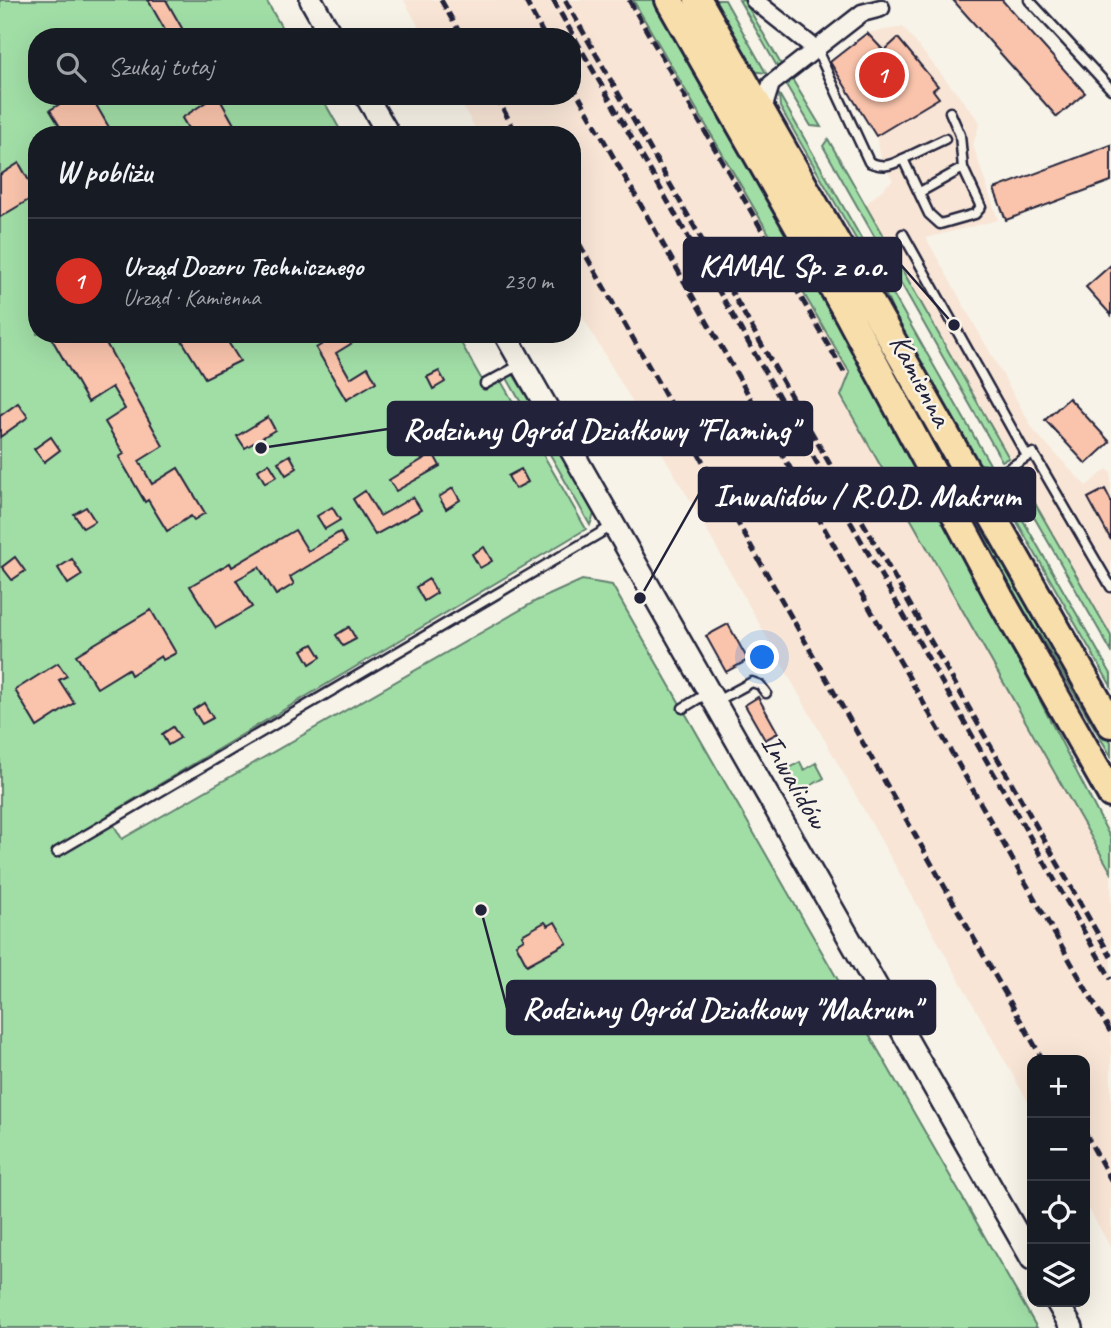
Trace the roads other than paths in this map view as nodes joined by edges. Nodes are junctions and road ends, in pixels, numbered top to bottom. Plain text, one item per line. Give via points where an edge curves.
1 (310, 0) edge
2 (669, 0) edge
3 (698, 0) edge
4 (754, 0) edge
5 (1029, 0) edge
6 (881, 8) dead end
7 (327, 28) edge
8 (817, 50) junction
9 (743, 79) junction
10 (771, 84) junction
11 (1111, 89) edge
12 (371, 105) edge
13 (950, 112) dead end
14 (762, 113) junction
15 (384, 126) edge
16 (945, 139) dead end
17 (904, 159) junction
18 (963, 168) junction
19 (920, 192) junction
20 (902, 234) dead end
21 (510, 343) edge
22 (522, 364) junction
23 (485, 384) dead end
24 (1027, 456) junction
25 (976, 489) junction
26 (614, 525) junction
27 (1111, 587) edge
28 (766, 693) dead end
29 (712, 697) junction
30 (682, 708) dead end
31 (1111, 724) edge
32 (1111, 794) edge
33 (57, 852) dead end
34 (1027, 1250) edge
35 (1060, 1307) edge
36 (1072, 1328) edge

1 - 7 street
2 - 32 main road, Kamienna via 848,314
3 - 9 main road, Kamienna
4 - 8 street
5 - 11 lane
6 - 8 street via 862,13
8 - 10 street
8 - 17 lane via 869,162 890,166
9 - 10 street
9 - 14 main road, Kamienna
10 - 14 street
12 - 15 street
13 - 18 lane via 960,135
14 - 25 main road, Kamienna
16 - 17 lane
17 - 19 lane
18 - 19 lane
18 - 19 lane via 981,207 975,214 940,225 929,214
20 - 24 lane
21 - 22 street, Inwalidów
22 - 23 lane
22 - 26 street, Inwalidów
24 - 25 lane
24 - 27 lane via 1033,453
25 - 31 main road, Kamienna
26 - 29 street, Inwalidów
26 - 33 lane
28 - 29 lane via 757,683 747,683
29 - 30 lane
29 - 34 street, Inwalidów
35 - 36 street

